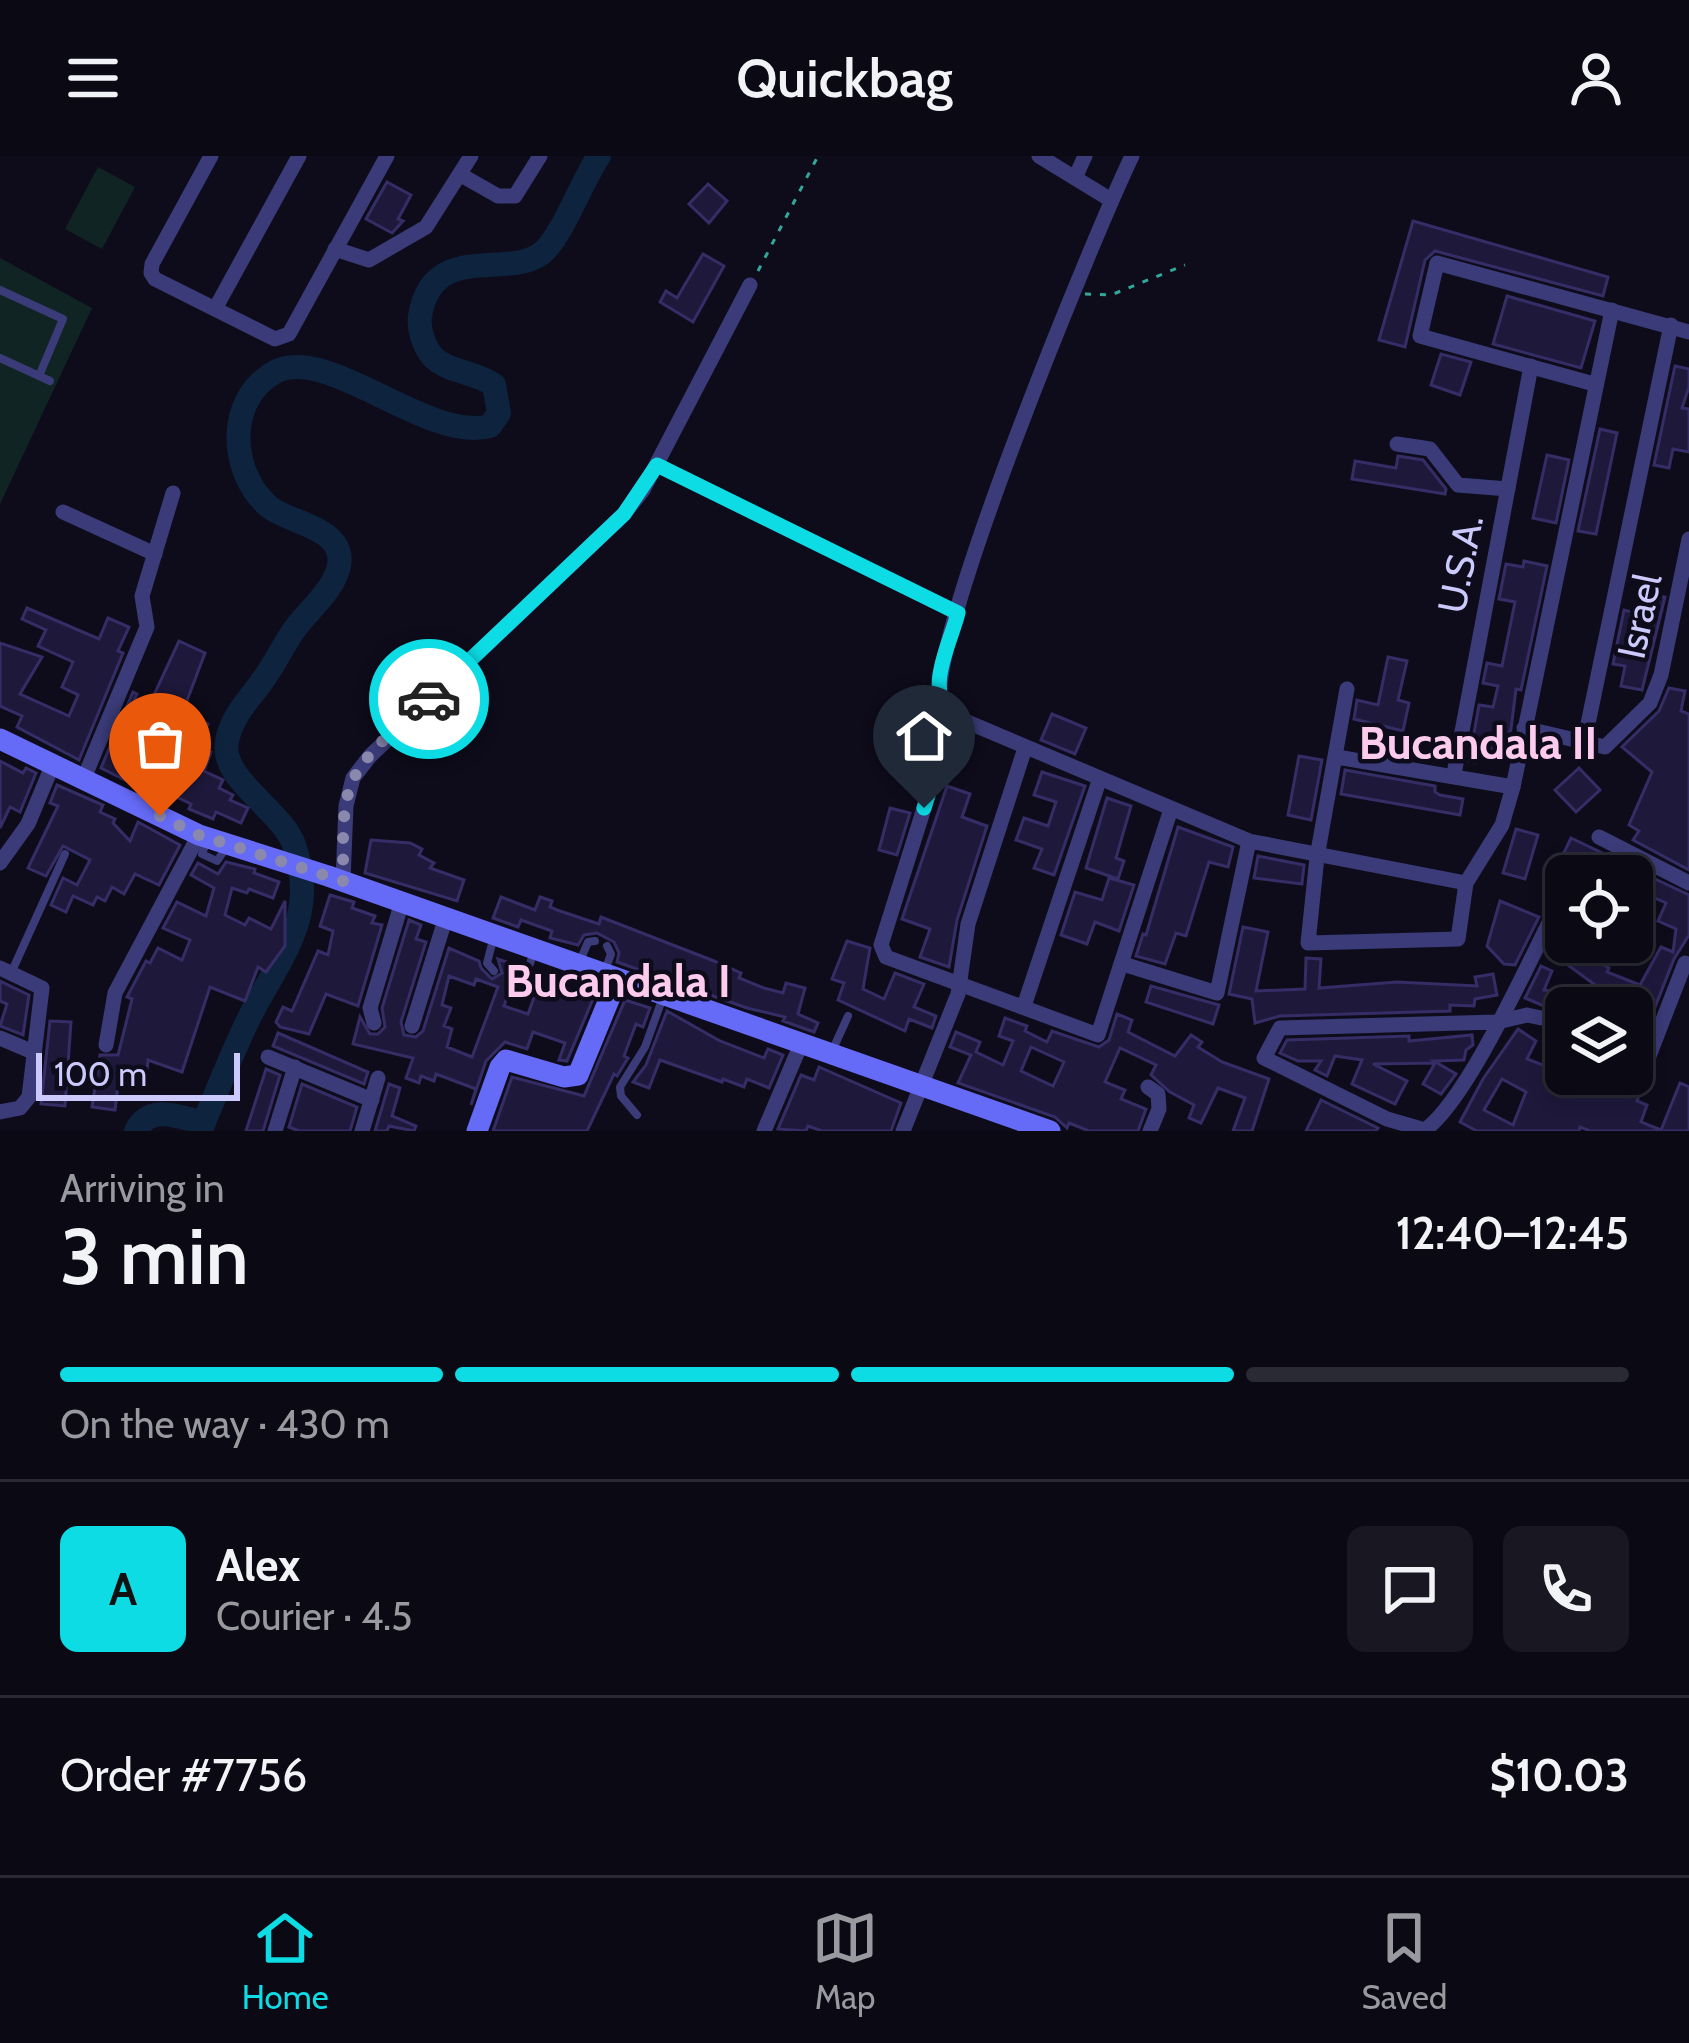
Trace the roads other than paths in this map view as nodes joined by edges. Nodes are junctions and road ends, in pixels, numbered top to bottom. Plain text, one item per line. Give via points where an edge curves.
1 (211, 156) edge
2 (299, 156) edge
3 (387, 156) edge
4 (471, 156) edge
5 (540, 156) edge
6 (1039, 156) edge
7 (1085, 156) edge
8 (1132, 156) edge
9 (460, 175) junction
10 (1075, 178) junction
11 (1111, 200) junction
12 (335, 249) junction
13 (750, 286) road end
14 (0, 290) edge
15 (215, 309) junction
16 (1612, 310) junction
17 (1671, 325) junction
18 (1689, 332) edge
19 (0, 358) edge
20 (1531, 365) junction
21 (40, 376) junction
22 (50, 381) dead end
23 (1594, 384) junction
24 (1397, 445) dead end
25 (657, 465) junction
26 (1508, 489) junction
27 (173, 493) dead end
28 (63, 512) dead end
29 (1689, 539) edge
30 (154, 554) junction
31 (958, 613) junction
32 (1347, 689) dead end
33 (953, 716) junction
34 (1523, 728) junction
35 (0, 739) edge
36 (1584, 743) junction
37 (1025, 748) junction
38 (1337, 757) junction
39 (53, 764) junction
40 (1454, 774) junction
41 (84, 778) junction
42 (1099, 781) junction
43 (1513, 787) junction
44 (1171, 809) junction
45 (1599, 837) dead end
46 (212, 839) junction
47 (1249, 841) junction
48 (65, 854) dead end
49 (1317, 857) junction
50 (0, 863) edge
51 (336, 879) junction
52 (1466, 883) junction
53 (1689, 884) edge
54 (402, 902) junction
55 (446, 917) junction
56 (1545, 930) edge
57 (494, 937) junction
58 (595, 941) dead end
59 (608, 946) dead end
60 (534, 951) junction
61 (1685, 963) dead end
62 (1123, 964) junction
63 (578, 966) junction
64 (6, 970) edge
65 (494, 971) dead end
66 (610, 977) junction
67 (514, 978) dead end
68 (962, 982) junction
69 (664, 995) junction
70 (1024, 1006) junction
71 (848, 1016) dead end
72 (1545, 1019) edge
73 (1497, 1022) junction
74 (374, 1023) dead end
75 (412, 1026) dead end
76 (0, 1038) edge
77 (801, 1044) junction
78 (106, 1046) dead end
79 (1653, 1046) edge
80 (33, 1052) junction
81 (830, 1055) junction
82 (268, 1057) dead end
83 (295, 1067) junction
84 (378, 1078) dead end
85 (1148, 1087) dead end
86 (921, 1088) junction
87 (371, 1100) junction
88 (2, 1110) edge
89 (637, 1115) dead end
90 (1384, 1125) edge
91 (275, 1131) edge
92 (362, 1131) edge
93 (477, 1131) edge
94 (764, 1131) edge
95 (903, 1131) edge
96 (1050, 1131) edge
97 (1150, 1131) edge

1 - 15 street via 151,273
2 - 15 street
3 - 12 street
4 - 9 street
5 - 9 street via 515,196 498,196
6 - 10 street
7 - 10 street
8 - 11 street
9 - 12 street via 426,227 369,260
10 - 11 street
11 - 31 street
12 - 15 street via 283,339
13 - 25 street
14 - 21 lane via 63,319
16 - 17 street
16 - 20 street via 1437,263 1420,336
16 - 23 street
17 - 18 street
17 - 36 street
19 - 21 lane
20 - 23 street
20 - 26 street, U.S.A.
21 - 22 lane
23 - 34 street
24 - 26 street via 1430,449 1458,485
25 - 31 lane
25 - 51 street via 624,514 370,756 353,778
26 - 40 street, U.S.A.
27 - 30 street
28 - 30 street
29 - 36 street, Israel via 1650,703 1605,748
30 - 41 street via 142,596 147,627
31 - 33 street via 938,687
32 - 38 street
33 - 37 street
33 - 68 street via 881,951
34 - 36 street
34 - 43 street
35 - 39 main road
37 - 42 street
37 - 68 street via 968,924
38 - 40 street
38 - 49 street
39 - 41 main road
39 - 50 street via 28,824
40 - 43 street
41 - 46 main road
42 - 44 street
42 - 70 street
43 - 52 street via 1502,826
44 - 47 street
44 - 62 street
45 - 53 street
46 - 51 main road
46 - 78 street via 115,994
47 - 49 street
47 - 62 street via 1217,993
48 - 64 lane
49 - 52 street
49 - 52 street via 1308,943 1458,939
51 - 54 main road
54 - 55 main road
54 - 74 street via 370,1008
55 - 57 main road
55 - 75 street
56 - 73 street
57 - 60 main road
57 - 65 lane via 487,963
58 - 63 lane
59 - 66 lane
60 - 63 main road
60 - 67 lane via 527,972
61 - 79 street
62 - 70 street via 1098,1035
63 - 66 main road
64 - 80 street via 42,988
66 - 69 main road
66 - 93 main road via 578,1075 506,1060
68 - 70 street
68 - 86 street
69 - 77 main road
69 - 89 lane via 620,1087
71 - 81 lane
72 - 73 street
73 - 90 street via 1444,1117 1425,1130
73 - 90 street via 1280,1028 1264,1058
76 - 80 street
77 - 81 main road
77 - 94 street
80 - 88 street via 29,1096 20,1108
81 - 86 main road
82 - 83 street
83 - 87 street
83 - 91 street
84 - 87 street
85 - 97 street via 1160,1100
86 - 95 street
86 - 96 main road
87 - 92 street

